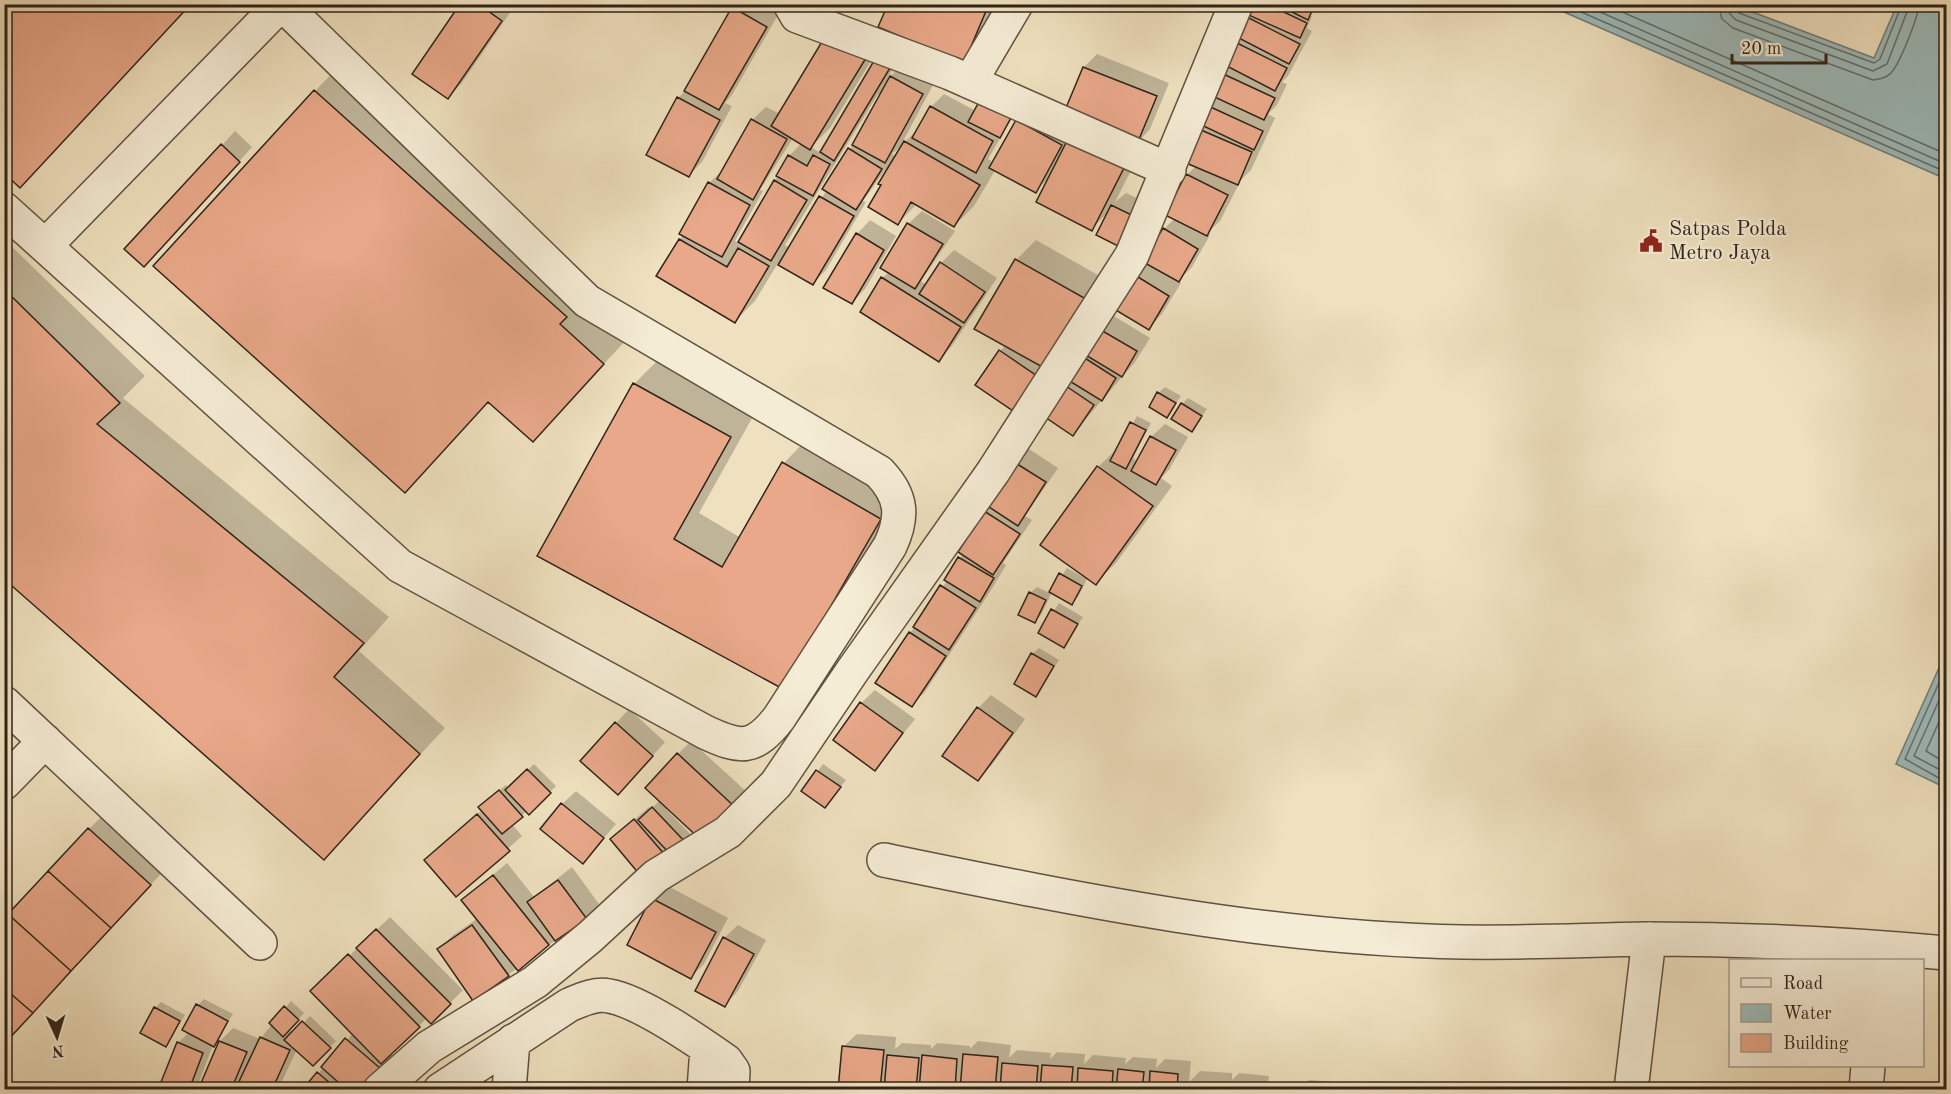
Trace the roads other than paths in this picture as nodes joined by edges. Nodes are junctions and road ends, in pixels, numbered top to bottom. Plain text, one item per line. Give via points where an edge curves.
1 (281, 4) edge
2 (1016, 4) edge
3 (1236, 4) edge
4 (790, 6) edge
5 (970, 82) junction
6 (1169, 170) junction
7 (4, 209) edge
8 (47, 244) junction
9 (4, 703) edge
10 (45, 741) junction
11 (4, 783) edge
12 (884, 860) dead end
13 (1649, 939) junction
14 (260, 943) dead end
15 (1947, 953) edge
16 (1880, 954) edge
17 (513, 1041) junction
18 (707, 1048) junction
19 (1868, 1067) edge
20 (380, 1089) edge
21 (440, 1089) edge
22 (509, 1089) edge
23 (704, 1089) edge
24 (732, 1089) edge
25 (1630, 1089) edge
26 (1866, 1089) edge

1 - 8 street
1 - 8 street via 587,301 879,472 893,487 899,506 898,528 890,546 764,737 747,744 724,741 400,566
2 - 5 street
3 - 6 street
4 - 5 street via 796,16
5 - 6 street
6 - 20 street via 1132,255 1046,392 776,784 728,832 656,876 535,982 429,1047
7 - 8 street
9 - 10 street
10 - 11 street
10 - 14 street
12 - 13 street via 1262,929 1462,942
13 - 16 street
13 - 25 street
15 - 16 street
17 - 18 street via 569,1005 593,996 608,996 653,1016
17 - 21 street
17 - 22 street
18 - 23 street
18 - 24 street via 732,1068
19 - 26 street

